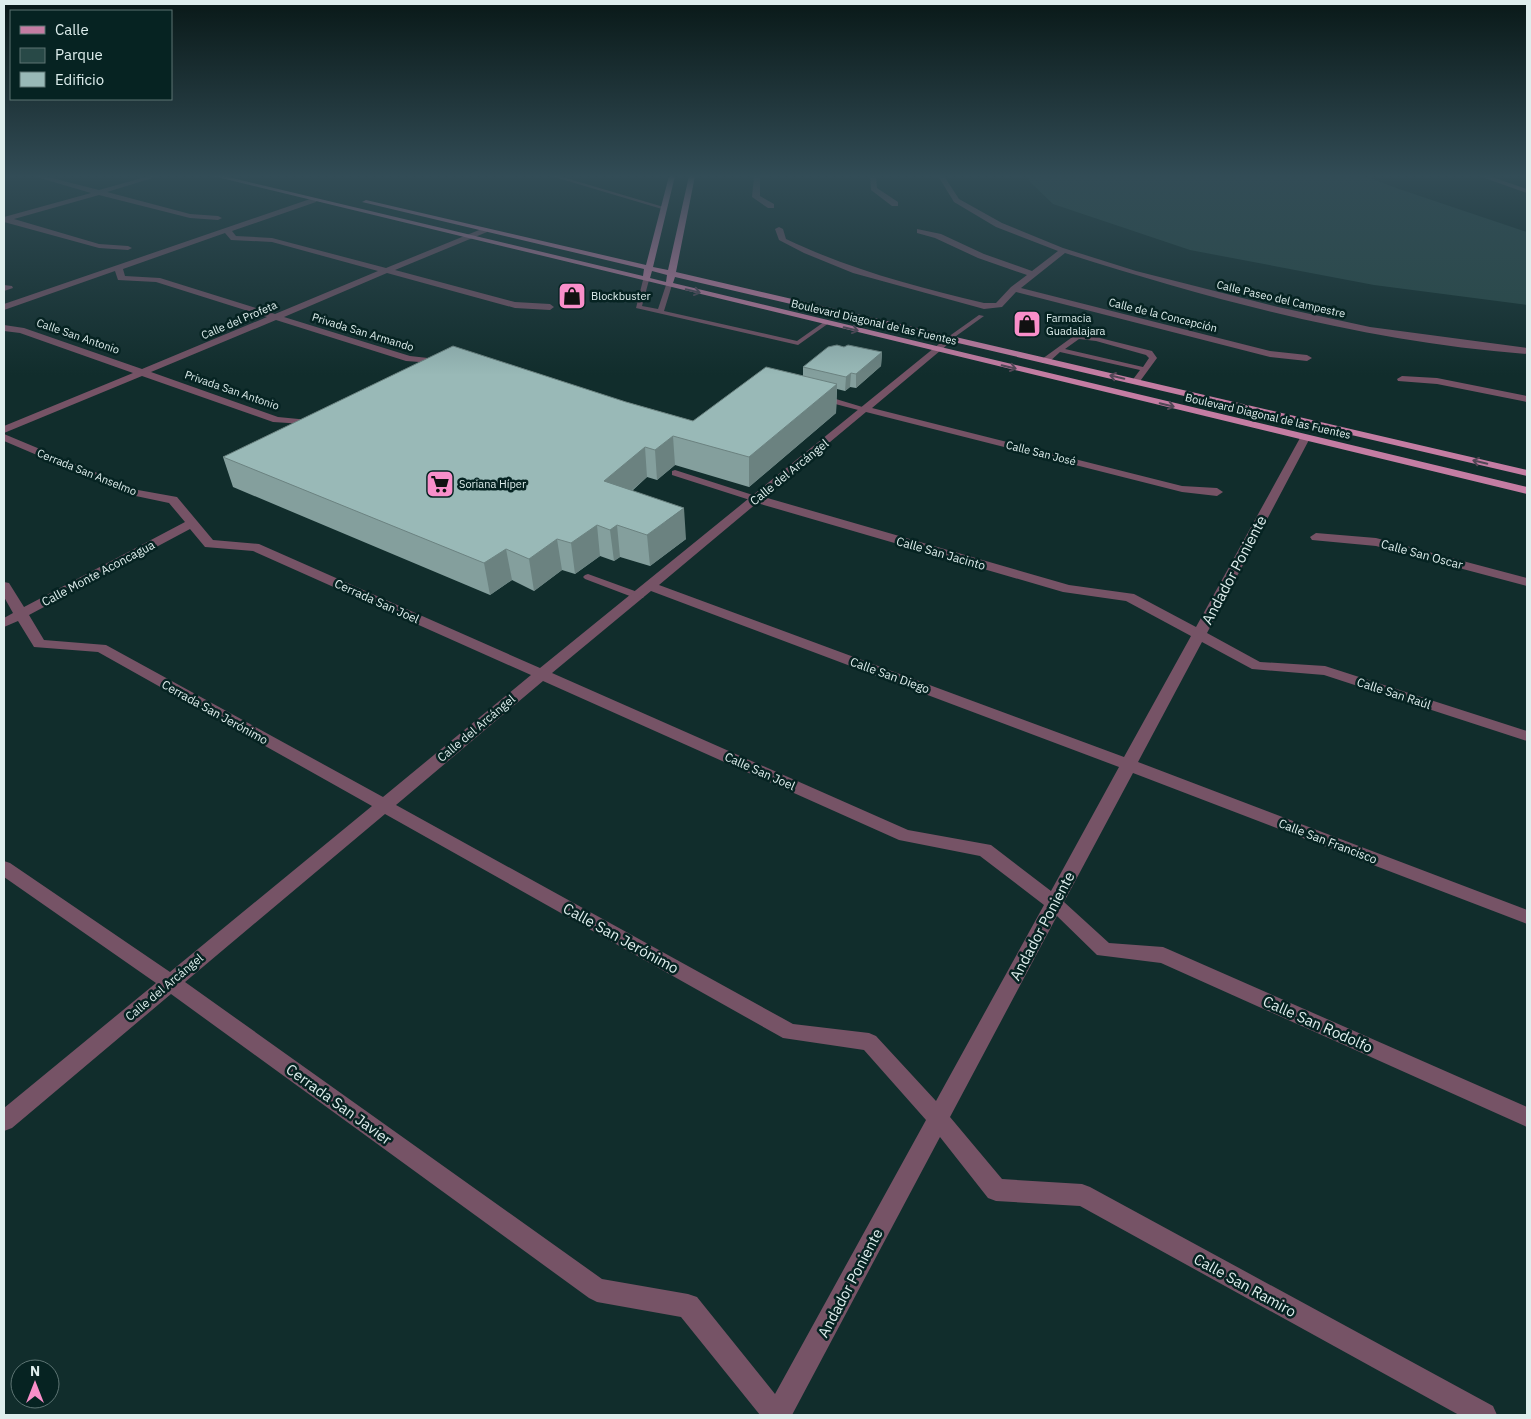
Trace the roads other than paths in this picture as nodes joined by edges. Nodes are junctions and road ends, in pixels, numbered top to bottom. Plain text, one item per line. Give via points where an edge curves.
1 (85, 242) edge
2 (192, 242) edge
3 (280, 242) edge
4 (453, 242) edge
5 (488, 242) edge
6 (537, 242) edge
7 (655, 242) edge
8 (678, 242) edge
9 (788, 242) edge
10 (951, 242) edge
11 (1041, 242) edge
12 (128, 248) dead end
13 (1063, 251) junction
14 (118, 268) junction
15 (649, 268) junction
16 (386, 270) junction
17 (671, 273) junction
18 (1033, 274) junction
19 (646, 280) junction
20 (669, 286) junction
21 (1014, 289) junction
22 (4, 307) edge
23 (550, 307) dead end
24 (660, 312) junction
25 (981, 316) dead end
26 (275, 317) junction
27 (826, 323) junction
28 (4, 328) edge
29 (950, 338) junction
30 (936, 349) junction
31 (1059, 350) junction
32 (1527, 351) edge
33 (1307, 358) dead end
34 (1045, 361) junction
35 (445, 363) edge
36 (1144, 370) junction
37 (143, 372) junction
38 (1402, 378) dead end
39 (1136, 382) junction
40 (816, 396) edge
41 (1527, 399) edge
42 (865, 409) junction
43 (315, 423) edge
44 (4, 430) edge
45 (4, 437) edge
46 (1305, 438) junction
47 (675, 473) dead end
48 (1527, 473) edge
49 (1527, 490) edge
50 (1218, 492) dead end
51 (756, 499) junction
52 (192, 523) junction
53 (1316, 537) dead end
54 (588, 576) dead end
55 (1527, 582) edge
56 (4, 586) edge
57 (644, 591) junction
58 (21, 614) junction
59 (4, 623) edge
60 (1199, 635) junction
61 (542, 674) junction
62 (1527, 736) edge
63 (1129, 765) junction
64 (383, 806) junction
65 (4, 868) edge
66 (1054, 903) junction
67 (1527, 917) edge
68 (170, 982) junction
69 (1527, 1117) edge
70 (938, 1118) junction
71 (4, 1119) edge
72 (777, 1415) edge
73 (1484, 1415) edge

1 - 12 street
2 - 14 street
3 - 16 street
4 - 16 street, Calle del Profeta
5 - 19 main road, Boulevard Diagonal de las Fuentes
6 - 15 main road, Boulevard Diagonal de las Fuentes
7 - 15 main road
8 - 17 main road
9 - 21 street via 826,260 893,283 984,306 999,305
10 - 18 street
11 - 13 street, Calle Paseo del Campestre
13 - 18 street
13 - 32 street, Calle Paseo del Campestre via 1176,285 1297,315 1412,337
14 - 22 street
14 - 26 street, Privada San Armando via 121,278 157,280
15 - 17 main road, Boulevard Diagonal de las Fuentes
15 - 19 main road
16 - 23 street via 515,305
16 - 26 street, Calle del Profeta
17 - 20 main road
17 - 29 main road, Boulevard Diagonal de las Fuentes
18 - 21 street
19 - 20 main road, Boulevard Diagonal de las Fuentes
19 - 24 lane via 638,307
20 - 24 lane
20 -> 27 main road, Boulevard Diagonal de las Fuentes
21 - 33 street, Calle de la Concepción via 1270,354
24 - 27 lane via 798,343
25 - 29 lane
26 - 35 street, Privada San Armando via 410,359
26 - 37 street, Calle del Profeta
27 -> 30 main road, Boulevard Diagonal de las Fuentes
28 - 37 street, Calle San Antonio via 21,330
29 - 30 street, Calle del Arcángel
29 - 34 main road, Boulevard Diagonal de las Fuentes
30 - 42 street, Calle del Arcángel
30 -> 46 main road, Boulevard Diagonal de las Fuentes
31 - 34 lane
31 - 36 lane
31 - 36 lane via 1073,339 1096,338 1150,353 1152,358
39 -> 34 main road, Boulevard Diagonal de las Fuentes
36 - 39 lane
37 - 43 street, Privada San Antonio via 277,420
37 - 44 street, Calle del Profeta
38 - 41 street via 1437,381
48 -> 39 main road, Boulevard Diagonal de las Fuentes
40 - 42 lane
42 - 50 street, Calle San José via 1182,489
42 - 51 street, Calle del Arcángel
45 - 52 street, Cerrada San Anselmo via 134,493 173,500
46 - 49 main road, Boulevard Diagonal de las Fuentes
46 - 60 street, Andador Poniente
47 - 51 lane
51 - 57 street, Calle del Arcángel
51 - 60 street, Calle San Jacinto via 1068,589 1128,597
52 - 58 street, Calle Monte Aconcagua
52 - 61 street, Cerrada San Joel via 208,544 256,547
53 - 55 street, Calle San Oscar via 1376,542
54 - 57 lane
56 - 58 street
57 - 61 street, Calle del Arcángel
57 - 63 street, Calle San Diego
58 - 59 street, Calle Monte Aconcagua
58 - 64 street, Cerrada San Jerónimo via 38,644 101,648
60 - 62 street, Calle San Raúl via 1257,666 1325,671
60 - 63 street, Andador Poniente
61 - 64 street, Calle del Arcángel
61 - 66 street, Calle San Joel via 905,836 985,850
63 - 66 street, Andador Poniente
63 - 67 street, Calle San Francisco
64 - 68 street, Calle del Arcángel
64 - 70 street, Calle San Jerónimo via 790,1032 869,1042
65 - 68 street, Cerrada San Javier
66 - 69 street, Calle San Rodolfo via 1104,950 1163,955
66 - 70 street, Andador Poniente
68 - 71 street, Calle del Arcángel
68 - 72 street, Cerrada San Javier via 597,1290 688,1306
70 - 72 street, Andador Poniente
70 - 73 street, Calle San Ramiro via 996,1190 1082,1196

